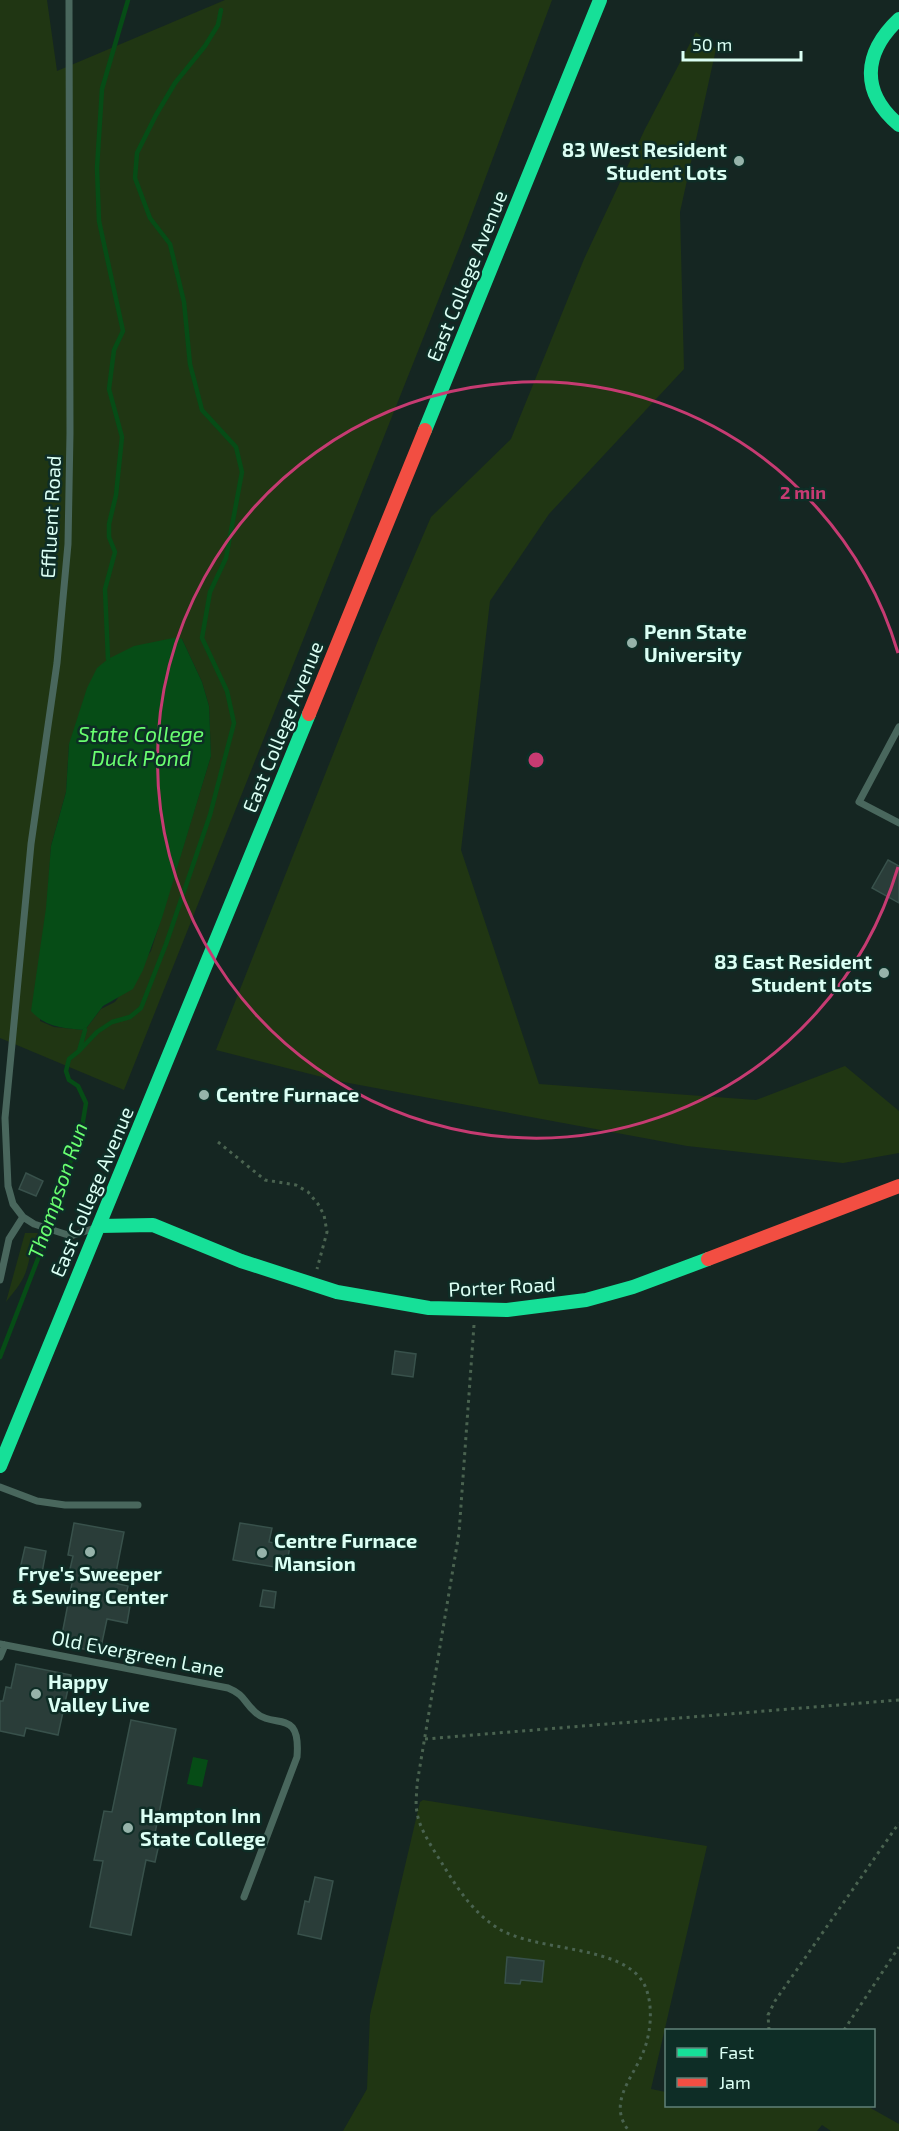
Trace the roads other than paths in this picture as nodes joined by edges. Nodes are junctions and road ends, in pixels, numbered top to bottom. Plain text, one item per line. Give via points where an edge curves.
1 (69, 0) edge
2 (600, 0) edge
3 (607, 0) edge
4 (899, 20) edge
5 (587, 32) junction
6 (899, 125) edge
7 (899, 728) edge
8 (899, 823) edge
9 (899, 1186) edge
10 (23, 1216) junction
11 (100, 1226) junction
12 (0, 1280) edge
13 (0, 1466) edge
14 (0, 1487) edge
15 (138, 1505) dead end
16 (3, 1644) edge
17 (0, 1657) edge
18 (244, 1897) dead end

1 - 10 lane, Effluent Road via 68,544 57,663 31,844 5,1118 8,1186 13,1204
2 - 5 main road, East College Avenue
3 - 5 main road
4 - 6 main road via 880,40 872,59 870,79 873,97
5 - 11 main road, East College Avenue
7 - 8 lane via 859,802
9 - 11 main road, Porter Road via 633,1287 556,1305 476,1311 386,1303 312,1285 153,1225
10 - 11 lane via 71,1236
10 - 12 lane via 9,1239
11 - 13 main road, East College Avenue
14 - 15 lane via 37,1502
16 - 17 lane
16 - 18 lane, Old Evergreen Lane via 228,1688 240,1693 262,1717 288,1724 295,1732 297,1757

